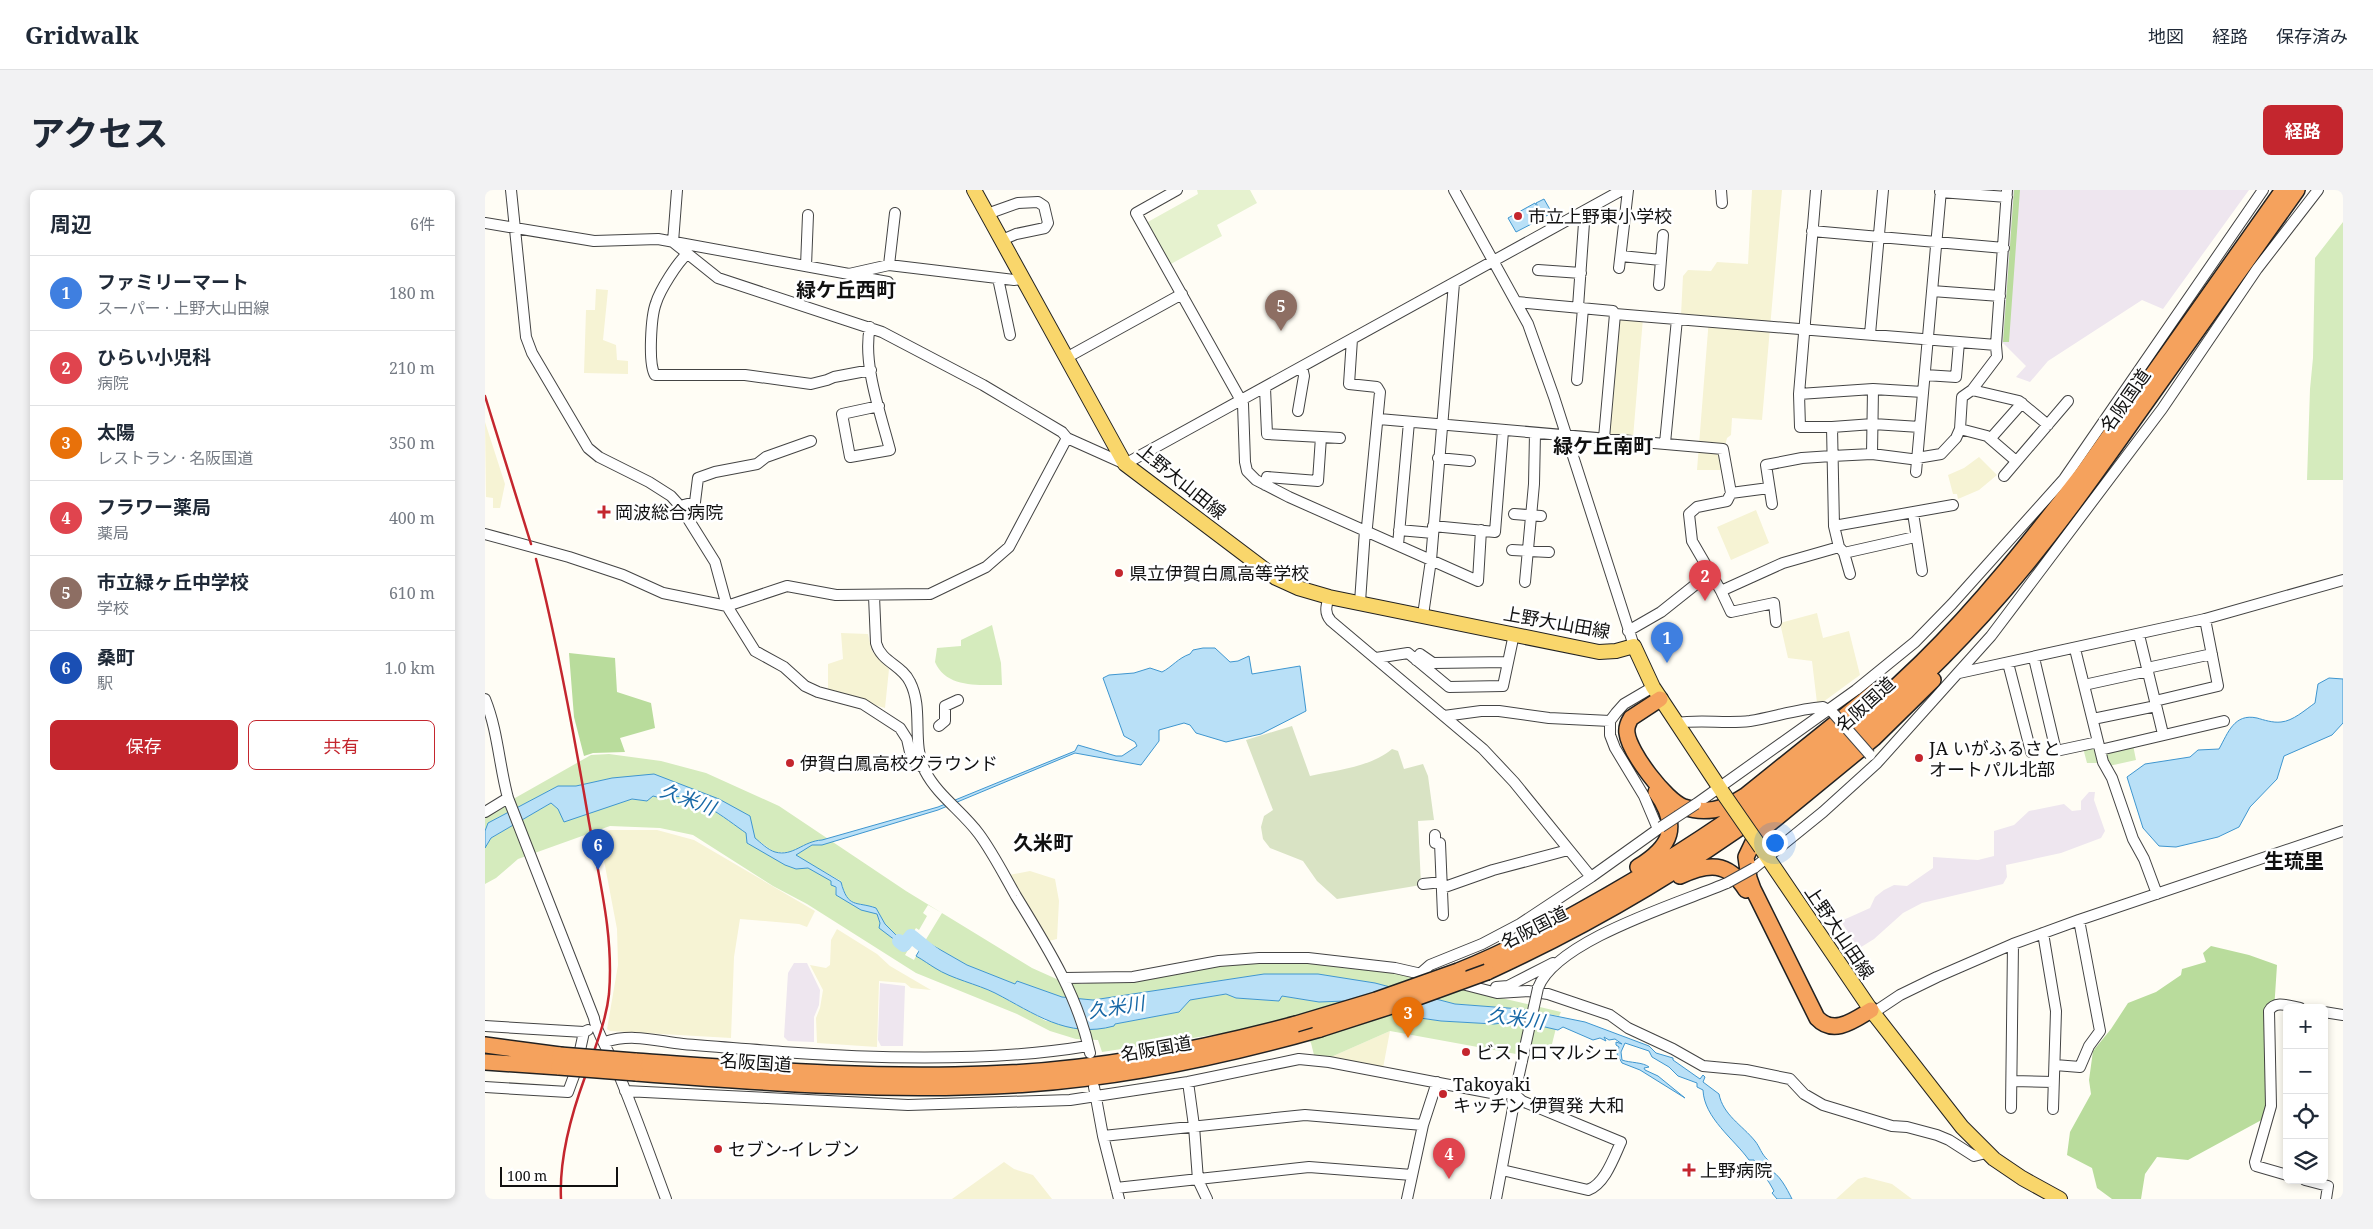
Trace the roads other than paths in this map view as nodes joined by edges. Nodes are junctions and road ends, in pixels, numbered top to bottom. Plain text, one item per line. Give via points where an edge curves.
1 (511, 190) edge
2 (677, 190) edge
3 (974, 190) edge
4 (1177, 190) edge
5 (1454, 190) edge
6 (1621, 190) edge
7 (1628, 190) edge
8 (1721, 190) edge
9 (1816, 190) edge
10 (1883, 190) edge
11 (2263, 190) edge
12 (2283, 190) edge
13 (2297, 190) edge
14 (2318, 190) edge
15 (1940, 191) edge
16 (2007, 194) edge
17 (1722, 202) dead end
18 (895, 213) dead end
19 (987, 214) junction
20 (809, 215) dead end
21 (1579, 215) junction
22 (485, 222) edge
23 (515, 227) junction
24 (1812, 231) junction
25 (1663, 234) dead end
26 (1878, 238) junction
27 (1002, 240) junction
28 (673, 242) junction
29 (1937, 242) junction
30 (2004, 248) junction
31 (687, 254) junction
32 (1621, 256) junction
33 (1661, 260) junction
34 (1493, 261) junction
35 (889, 265) junction
36 (806, 266) junction
37 (1619, 268) dead end
38 (1538, 270) dead end
39 (1581, 273) junction
40 (849, 274) junction
41 (1000, 278) junction
42 (1023, 279) junction
43 (888, 282) dead end
44 (1454, 283) junction
45 (1659, 285) dead end
46 (1932, 291) junction
47 (1182, 294) junction
48 (2000, 296) junction
49 (1517, 302) junction
50 (1580, 308) junction
51 (1615, 314) junction
52 (1677, 319) junction
53 (870, 327) junction
54 (1804, 330) junction
55 (1870, 334) junction
56 (1011, 335) dead end
57 (1352, 339) junction
58 (1927, 339) junction
59 (1959, 342) junction
60 (1996, 346) junction
61 (1066, 358) junction
62 (1302, 367) junction
63 (871, 370) junction
64 (1925, 375) junction
65 (1577, 380) dead end
66 (1265, 388) junction
67 (1873, 390) junction
68 (1972, 390) junction
69 (1923, 392) junction
70 (1799, 394) junction
71 (1241, 401) junction
72 (2069, 401) dead end
73 (2022, 403) junction
74 (879, 406) junction
75 (1298, 411) dead end
76 (1379, 419) junction
77 (1409, 422) junction
78 (1442, 424) junction
79 (1873, 424) junction
80 (2048, 425) junction
81 (1832, 426) junction
82 (1920, 427) junction
83 (1960, 429) junction
84 (1503, 431) junction
85 (1535, 433) junction
86 (1566, 436) junction
87 (1321, 437) junction
88 (1067, 438) junction
89 (1340, 438) dead end
90 (1604, 438) junction
91 (1991, 438) junction
92 (811, 441) dead end
93 (1665, 443) junction
94 (1872, 454) junction
95 (1832, 456) junction
96 (1439, 458) junction
97 (1918, 458) junction
98 (1470, 460) dead end
99 (2016, 461) junction
100 (1125, 464) junction
101 (1916, 472) dead end
102 (2004, 476) dead end
103 (1265, 485) junction
104 (1769, 488) junction
105 (1731, 493) junction
106 (1772, 504) dead end
107 (1953, 505) dead end
108 (679, 506) junction
109 (1913, 513) junction
110 (1514, 514) dead end
111 (1536, 516) junction
112 (2050, 516) junction
113 (1834, 526) junction
114 (1365, 530) junction
115 (1399, 530) junction
116 (1433, 530) junction
117 (1481, 530) junction
118 (485, 534) edge
119 (1915, 537) junction
120 (1398, 545) junction
121 (1512, 550) dead end
122 (1842, 550) junction
123 (1528, 551) junction
124 (1549, 552) dead end
125 (1431, 560) junction
126 (1922, 571) dead end
127 (1710, 573) junction
128 (1850, 574) dead end
129 (2343, 580) edge
130 (1525, 582) dead end
131 (1721, 591) junction
132 (2001, 594) junction
133 (874, 596) junction
134 (1329, 597) junction
135 (1359, 602) junction
136 (727, 606) junction
137 (1423, 615) junction
138 (2205, 620) junction
139 (1776, 622) dead end
140 (1628, 631) junction
141 (1514, 634) junction
142 (2139, 635) junction
143 (1634, 646) junction
144 (2075, 649) junction
145 (2212, 654) junction
146 (1376, 658) junction
147 (2034, 658) junction
148 (1416, 660) junction
149 (1508, 662) junction
150 (2008, 663) junction
151 (2147, 669) junction
152 (1959, 673) junction
153 (2084, 685) junction
154 (1656, 693) junction
155 (485, 699) edge
156 (958, 700) dead end
157 (2155, 703) junction
158 (1832, 711) junction
159 (1444, 716) junction
160 (2093, 719) junction
161 (1610, 721) junction
162 (2224, 721) dead end
163 (1676, 723) junction
164 (939, 726) dead end
165 (2163, 734) junction
166 (2099, 746) junction
167 (2031, 752) dead end
168 (1874, 759) junction
169 (924, 768) junction
170 (1722, 792) junction
171 (509, 800) junction
172 (485, 812) edge
173 (1659, 828) junction
174 (2343, 831) edge
175 (1435, 835) dead end
176 (1568, 850) junction
177 (1764, 853) junction
178 (1591, 878) junction
179 (1423, 884) dead end
180 (1442, 885) junction
181 (2157, 894) junction
182 (1443, 915) dead end
183 (2079, 920) junction
184 (2043, 933) junction
185 (2013, 944) junction
186 (1506, 950) junction
187 (1521, 956) junction
188 (1564, 958) junction
189 (1421, 972) junction
190 (1066, 981) junction
191 (1473, 987) junction
192 (2283, 1005) edge
193 (1872, 1012) junction
194 (2328, 1013) edge
195 (2343, 1015) edge
196 (485, 1026) edge
197 (595, 1026) junction
198 (584, 1032) junction
199 (605, 1042) junction
200 (485, 1044) edge
201 (485, 1049) edge
202 (560, 1061) junction
203 (485, 1062) edge
204 (2055, 1066) junction
205 (485, 1067) edge
206 (635, 1067) junction
207 (2012, 1081) junction
208 (1188, 1082) junction
209 (1437, 1082) junction
210 (2053, 1082) junction
211 (485, 1087) edge
212 (625, 1091) junction
213 (1512, 1092) junction
214 (1095, 1093) junction
215 (2011, 1108) dead end
216 (2053, 1108) dead end
217 (1423, 1125) junction
218 (1194, 1126) junction
219 (1103, 1136) junction
220 (1985, 1150) junction
221 (1502, 1170) junction
222 (2283, 1174) edge
223 (1412, 1175) junction
224 (1198, 1180) junction
225 (2320, 1184) edge
226 (1116, 1188) junction
227 (1588, 1195) edge
228 (666, 1199) edge
229 (1119, 1199) edge
230 (1207, 1199) edge
231 (1407, 1199) edge
232 (1496, 1199) edge
233 (2060, 1199) edge
234 (2326, 1199) edge

1 - 23 street
2 - 28 street
3 - 19 main road, 上野大山田線
4 - 47 street via 1137,213
5 - 34 street
6 - 21 street
7 - 32 street
8 - 17 street
9 - 24 street
10 - 26 street
11 - 158 street via 2064,479 1915,642
12 - 112 highway, 名阪国道
13 - 132 highway, 名阪国道 via 2092,480
14 - 152 street via 2235,301 2156,417 1991,636
15 - 16 street
15 - 29 street
16 - 30 street
18 - 35 street
19 - 27 main road, 上野大山田線
19 - 27 street via 1018,203 1038,202 1043,206 1048,223 1045,228
20 - 36 street
21 - 34 street
21 - 39 street via 1584,224
22 - 23 street
23 - 28 street via 594,241
23 - 108 street via 527,337 550,385 588,448 671,496
24 - 26 street
24 - 54 street
25 - 33 street
26 - 29 street
26 - 55 street
27 - 42 main road, 上野大山田線
28 - 31 street
28 - 36 street
29 - 30 street
29 - 46 street
30 - 48 street
31 - 53 street via 718,278
31 - 63 street via 678,263 656,302 649,352 655,375 745,375 811,384 834,376
32 - 33 street
32 - 37 street
33 - 45 street
34 - 44 street
34 - 49 street
35 - 40 street
35 - 41 street
36 - 40 street
38 - 39 street
39 - 50 street
40 - 43 street
41 - 42 street
41 - 56 street
42 - 61 main road, 上野大山田線
44 - 57 street
44 - 78 street
46 - 48 street
46 - 58 street
47 - 61 street
47 - 71 street
48 - 60 street
49 - 50 street
49 - 86 street via 1531,332
50 - 51 street via 1613,311
50 - 65 street
51 - 52 street
51 - 90 street
52 - 54 street
52 - 93 street
53 - 63 street via 867,338
53 - 88 street via 983,385
54 - 55 street
54 - 70 street
55 - 58 street
57 - 62 street
57 - 76 street via 1349,384 1377,387 1380,392
58 - 59 street
58 - 64 street
59 - 60 street
59 - 64 street via 1956,377
60 - 68 street via 1997,357
61 - 100 main road, 上野大山田線
62 - 66 street
62 - 75 street via 1304,376
63 - 74 street
64 - 69 street
66 - 71 street
66 - 87 street via 1267,434
67 - 69 street
67 - 70 street
67 - 79 street
68 - 73 street
68 - 83 street via 1962,397
69 - 82 street
70 - 81 street via 1800,427
71 - 100 street
71 - 103 street via 1247,471
72 - 80 street
73 - 80 street
73 - 91 street
74 - 74 street via 890,450 850,457 842,414
76 - 77 street
76 - 114 street
77 - 78 street
77 - 115 street
78 - 84 street
78 - 96 street
79 - 81 street
79 - 82 street
79 - 94 street
80 - 99 street
81 - 95 street
82 - 97 street
83 - 91 street
83 - 97 street via 1941,454
84 - 85 street
84 - 117 street via 1495,532
85 - 86 street
85 - 111 street
86 - 90 street
86 - 140 street via 1595,517
87 - 89 street
87 - 103 street via 1318,480 1267,476
88 - 100 street
88 - 133 street via 1009,547 999,558 930,594
90 - 93 street
91 - 99 street
92 - 108 street via 766,457 757,464 698,478 695,502
93 - 105 street via 1723,449
94 - 95 street
94 - 97 street
95 - 104 street via 1766,464
95 - 113 street
96 - 98 street
96 - 116 street
97 - 101 street
99 - 102 street
100 - 134 main road, 上野大山田線 via 1277,578
103 - 114 street
104 - 105 street
104 - 106 street
105 - 127 street via 1727,501 1697,507 1689,514 1693,541
107 - 109 street
108 - 136 street via 715,562
109 - 113 street
109 - 119 street
110 - 111 street
111 - 123 street
112 - 154 highway via 1939,635 1745,796 1728,806 1702,811 1675,803 1631,747 1627,733 1631,718
112 - 186 highway, 名阪国道 via 1993,586 1923,661 1811,760 1687,848 1600,900
113 - 122 street
114 - 120 street
114 - 135 street
115 - 116 street
115 - 120 street
116 - 117 street
116 - 125 street
117 - 125 street via 1478,581
118 - 136 street via 569,557 663,592
119 - 122 street
119 - 126 street
120 - 125 street
121 - 123 street
122 - 128 street
122 - 131 street via 1783,563
123 - 124 street
123 - 130 street
125 - 137 street
127 - 131 street
127 - 140 street via 1661,612
129 - 138 street
131 - 139 street via 1731,612 1774,603
132 - 187 highway, 名阪国道 via 1896,701 1776,802 1659,879
132 - 193 highway via 1904,711 1842,767 1765,826 1747,851 1746,866 1751,883 1817,1018 1829,1026 1840,1026
133 - 136 street via 836,595 787,586
133 - 169 street via 878,651 906,675 915,693
134 - 135 main road, 上野大山田線
134 - 146 street via 1327,616
135 - 137 main road, 上野大山田線
136 - 169 street via 755,651 784,667 805,686 863,704 900,728 907,739 912,761
137 - 141 main road, 上野大山田線
138 - 142 street
138 - 145 street
140 - 143 street
141 - 143 main road, 上野大山田線 via 1599,652
141 - 149 street
142 - 144 street
142 - 151 street
143 - 154 main road, 上野大山田線
144 - 147 street
144 - 153 street
145 - 151 street
145 - 157 street via 2219,686
146 - 148 street via 1408,653
146 - 159 street
147 - 150 street
147 - 166 street via 2056,751
148 - 149 street via 1420,654 1433,663
148 - 149 street via 1449,687 1503,686
150 - 152 street
150 - 167 street
151 - 153 street
151 - 157 street
152 - 168 street
153 - 160 street
154 - 161 street via 1624,704
154 - 163 main road, 上野大山田線
154 - 186 highway via 1627,711 1619,726 1619,735 1666,808 1671,827 1667,841 1653,857
155 - 171 street
156 - 164 street via 945,706 945,721
157 - 160 street
157 - 165 street
158 - 163 street via 1815,707 1750,721 1694,720
158 - 168 street, bridge
158 - 170 street
159 - 161 street via 1499,711
159 - 176 street via 1499,765
160 - 166 street
161 - 173 street via 1612,743
162 - 165 street
163 - 170 main road, 上野大山田線
165 - 166 street
166 - 181 street
168 - 177 street via 1823,812
169 - 190 street via 934,787 978,833
170 - 173 street, bridge
170 - 177 main road, 上野大山田線, bridge
171 - 172 street
171 - 197 street via 595,1018
173 - 178 street
174 - 181 street
175 - 180 street via 1435,843 1440,843
176 - 178 street
176 - 180 street
177 - 188 street, bridge via 1754,868 1727,883 1609,930
177 - 193 main road, 上野大山田線
178 - 189 street via 1520,924
179 - 180 street
180 - 182 street
181 - 183 street
183 - 184 street
183 - 204 street via 2100,1031 2080,1067
184 - 185 street
184 - 204 street via 2056,1011
185 - 193 street via 1937,977
185 - 207 street
186 - 206 highway, 名阪国道, bridge via 1376,1000 1296,1024 1149,1057 1070,1068 895,1076
187 - 193 highway via 1542,949 1693,870 1720,868 1734,874 1747,892 1817,1029 1825,1034 1843,1034 1860,1025
187 - 206 highway, 名阪国道, bridge via 1410,1000 1227,1054 1168,1066 1029,1084 894,1088 781,1083
188 - 191 street via 1508,986
188 - 213 street, bridge via 1550,968 1537,988 1518,1083
189 - 190 street via 1308,958 1259,958 1219,961 1133,977
189 - 191 street
190 - 199 street via 1088,1047 905,1057 760,1050 632,1037
191 - 220 street via 1497,993 1528,991 1548,994 1609,1015 1703,1066 1790,1079 1804,1094 1823,1105 1892,1126 1937,1135 1974,1156
192 - 222 street via 2278,1004 2269,1011 2271,1106 2255,1162 2256,1166
193 - 220 main road, 上野大山田線 via 1962,1127
194 - 195 street
196 - 198 street
197 - 198 street
197 - 199 street
198 - 211 street via 568,1092
199 - 212 street
200 - 202 highway
201 - 202 highway, 名阪国道
202 - 203 highway, 名阪国道
202 - 205 highway
202 - 206 highway, 名阪国道, bridge
204 - 210 street
207 - 210 street
207 - 215 street
208 - 209 street via 1299,1059
208 - 214 street
208 - 218 street
209 - 213 street via 1495,1095
209 - 217 street
210 - 216 street
212 - 214 street via 908,1105 1013,1103
212 - 228 street
213 - 221 street via 1513,1108
213 - 227 street via 1523,1101 1621,1142 1601,1179
214 - 219 street
217 - 218 street via 1305,1115
217 - 223 street
218 - 219 street
218 - 224 street
219 - 226 street
220 - 233 main road, 上野大山田線 via 2022,1178
221 - 227 street
221 - 232 street
223 - 224 street via 1309,1167
223 - 231 street
224 - 226 street
224 - 230 street
225 - 234 street via 2328,1186
226 - 229 street

